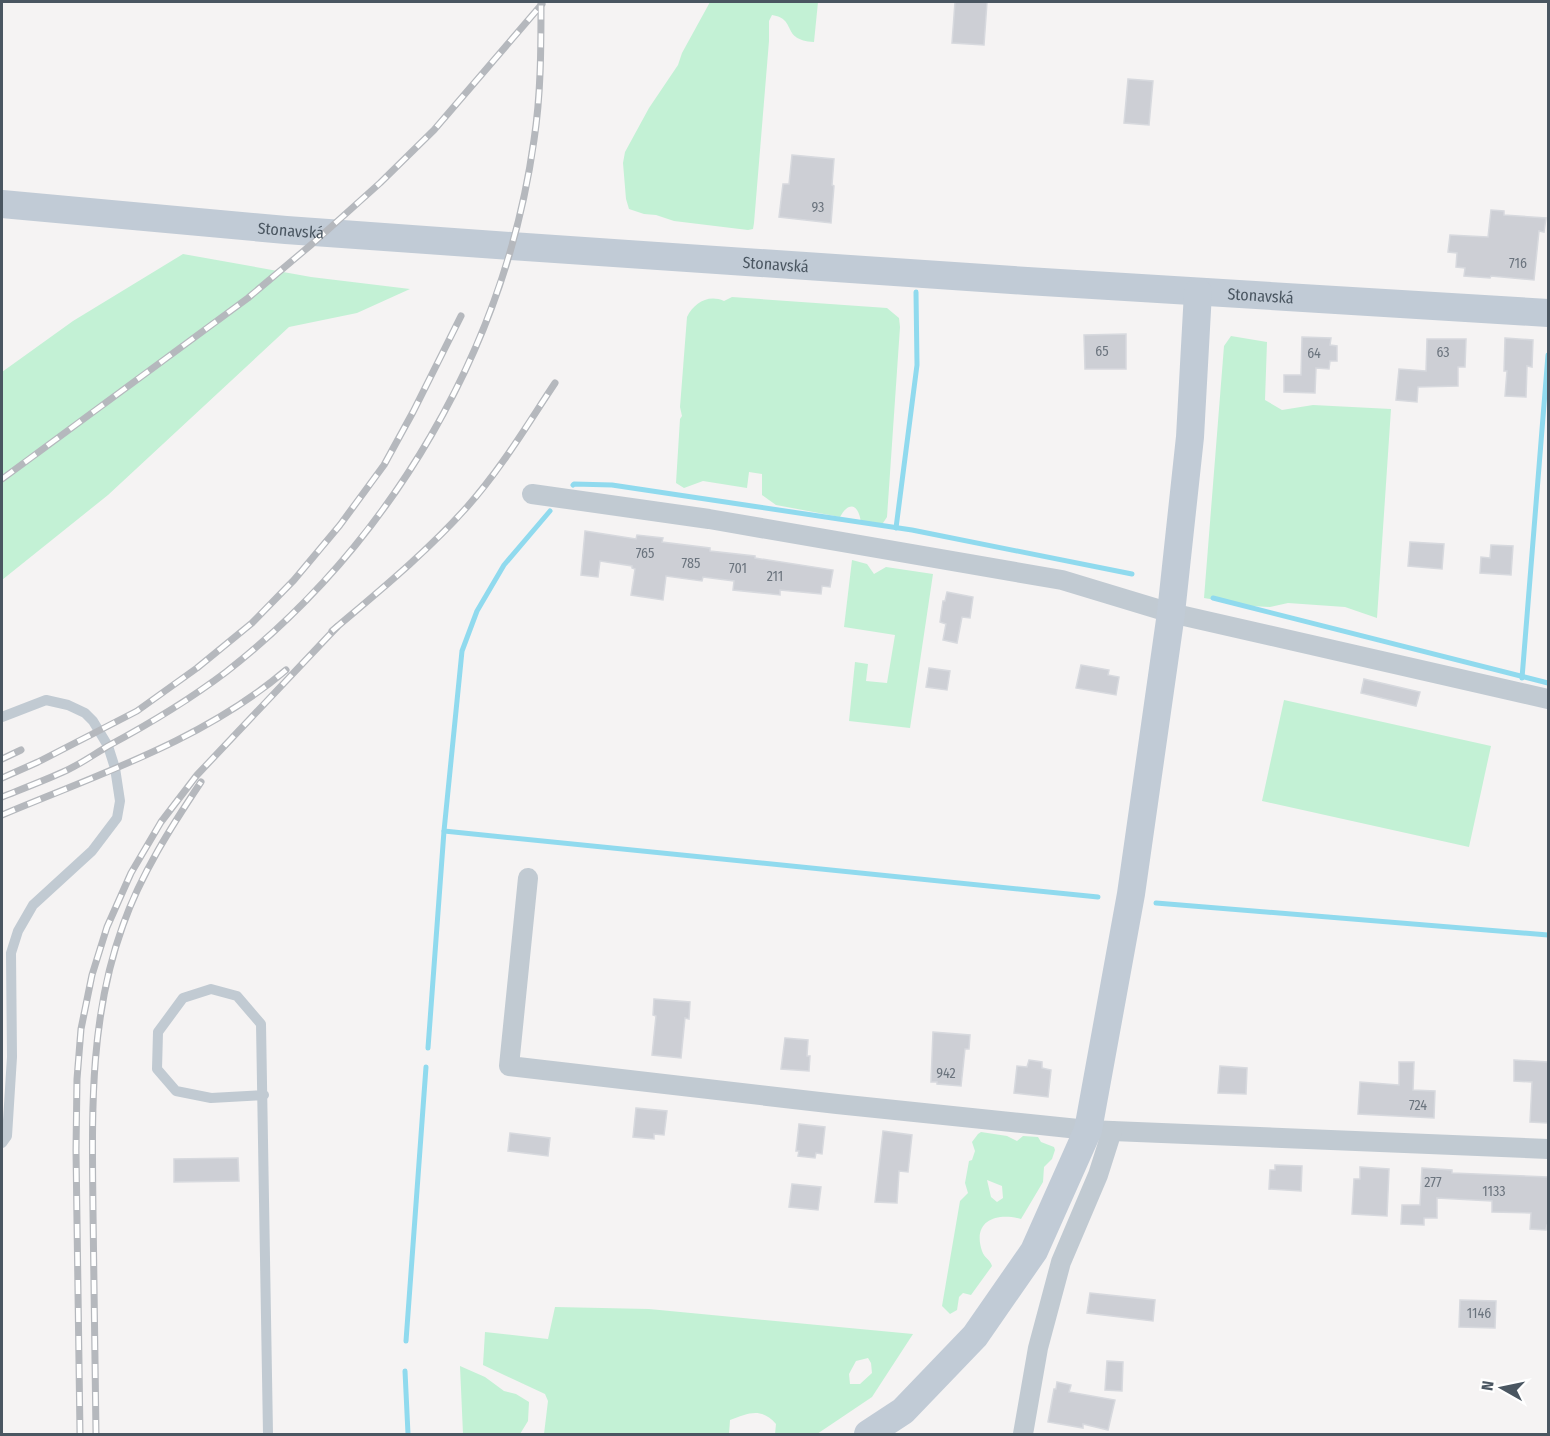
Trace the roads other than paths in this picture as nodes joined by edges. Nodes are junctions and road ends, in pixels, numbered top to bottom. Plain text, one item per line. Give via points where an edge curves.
1 (2, 204) edge
2 (1198, 292) junction
3 (1548, 313) edge
4 (532, 494) dead end
5 (1171, 613) junction
6 (1548, 699) edge
7 (2, 717) edge
8 (528, 878) dead end
9 (264, 1095) junction
10 (1100, 1130) junction
11 (2, 1143) edge
12 (1548, 1149) edge
13 (268, 1434) edge
14 (868, 1434) edge
15 (1023, 1434) edge

1 - 2 street, Stonavská via 476,244
2 - 3 street, Stonavská
2 - 5 street via 1190,437
4 - 5 street via 709,519 1062,580
5 - 6 street
5 - 10 street
7 - 11 lane via 46,700 85,713 108,746 120,801 117,818 92,850 33,905 18,931 11,953 12,1057 7,1136
8 - 10 street via 509,1066
9 - 9 lane via 261,1024 237,996 211,989 183,998 158,1032 157,1069 176,1091 211,1098
9 - 13 lane
10 - 12 street
10 - 14 street via 1034,1251 975,1336 903,1411
10 - 15 street via 1098,1175 1060,1262 1038,1348

